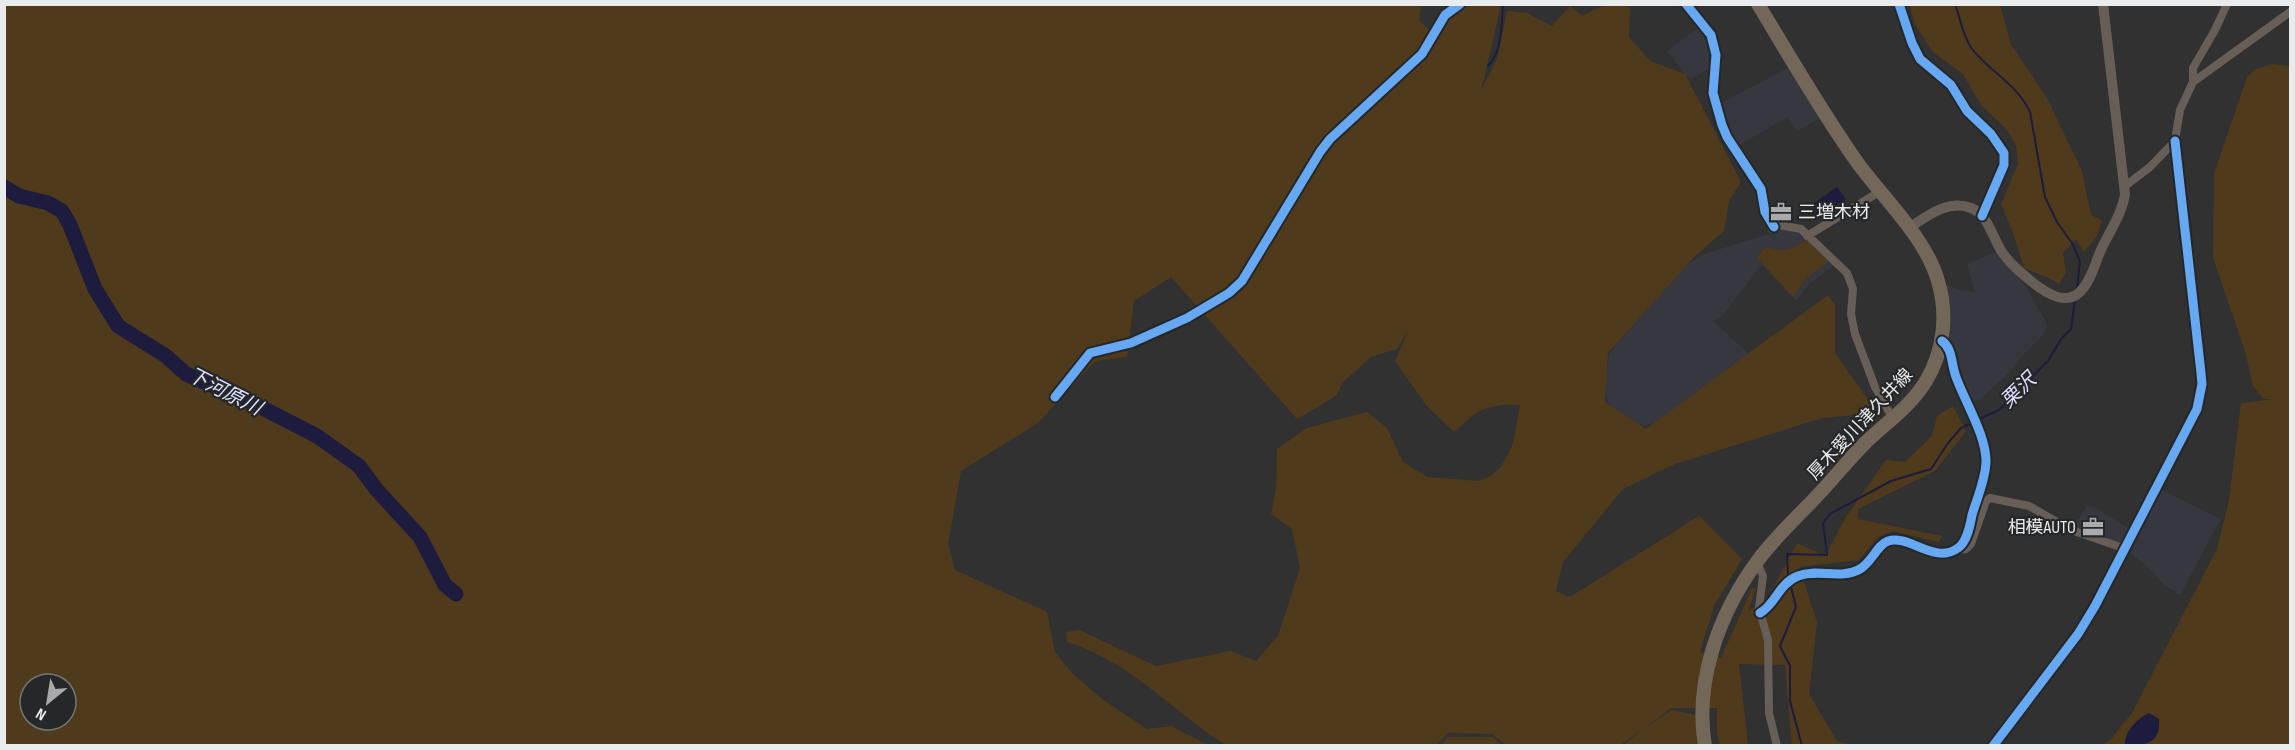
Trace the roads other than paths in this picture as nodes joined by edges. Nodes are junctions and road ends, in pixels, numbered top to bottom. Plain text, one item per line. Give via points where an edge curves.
1 (1460, 4) edge
2 (1686, 4) edge
3 (1758, 4) edge
4 (1899, 4) edge
5 (2103, 4) edge
6 (2227, 4) edge
7 (2290, 12) edge
8 (2193, 82) junction
9 (2175, 141) junction
10 (2125, 186) junction
11 (1879, 192) junction
12 (1982, 216) junction
13 (1909, 228) junction
14 (1807, 236) junction
15 (1942, 341) junction
16 (1055, 397) dead end
17 (1893, 419) junction
18 (2126, 549) junction
19 (1955, 550) junction
20 (1756, 562) junction
21 (1760, 613) junction
22 (1705, 746) edge
23 (1777, 746) edge
24 (1993, 746) edge

1 - 16 street via 1444,15 1422,54 1330,139 1242,281 1187,318 1131,343 1090,353
2 - 14 street via 1711,34 1716,55 1713,93 1722,125 1761,189 1773,228 1802,229
3 - 11 main road, 厚木愛川津久井線 via 1829,121
4 - 12 street via 1920,59 1946,80 2004,153 2004,165
5 - 10 street
6 - 8 street via 2193,68
7 - 8 street
8 - 9 street via 2180,110
9 - 10 street
9 - 18 street via 2202,384 2194,417
10 - 12 street via 2124,200 2092,276 2076,295 2066,298 2050,296 2015,268
11 - 13 main road, 厚木愛川津久井線
11 - 14 street
12 - 13 street via 1971,208 1950,206 1934,211
13 - 15 main road, 厚木愛川津久井線 via 1928,255 1939,281
14 - 17 street via 1850,280 1855,333 1875,387
15 - 17 main road, 厚木愛川津久井線 via 1927,380
15 - 19 street via 1949,346 1954,370 1985,451 1985,471 1966,536
17 - 20 main road, 厚木愛川津久井線 via 1859,450
18 - 19 street via 2071,530 2029,506 1990,498 1971,544
18 - 24 street via 2078,634
19 - 21 street via 1938,552 1891,540 1853,572 1794,578
20 - 21 street via 1764,579
20 - 22 main road, 厚木愛川津久井線 via 1732,603 1707,667 1702,711
21 - 23 street via 1768,640 1769,713

